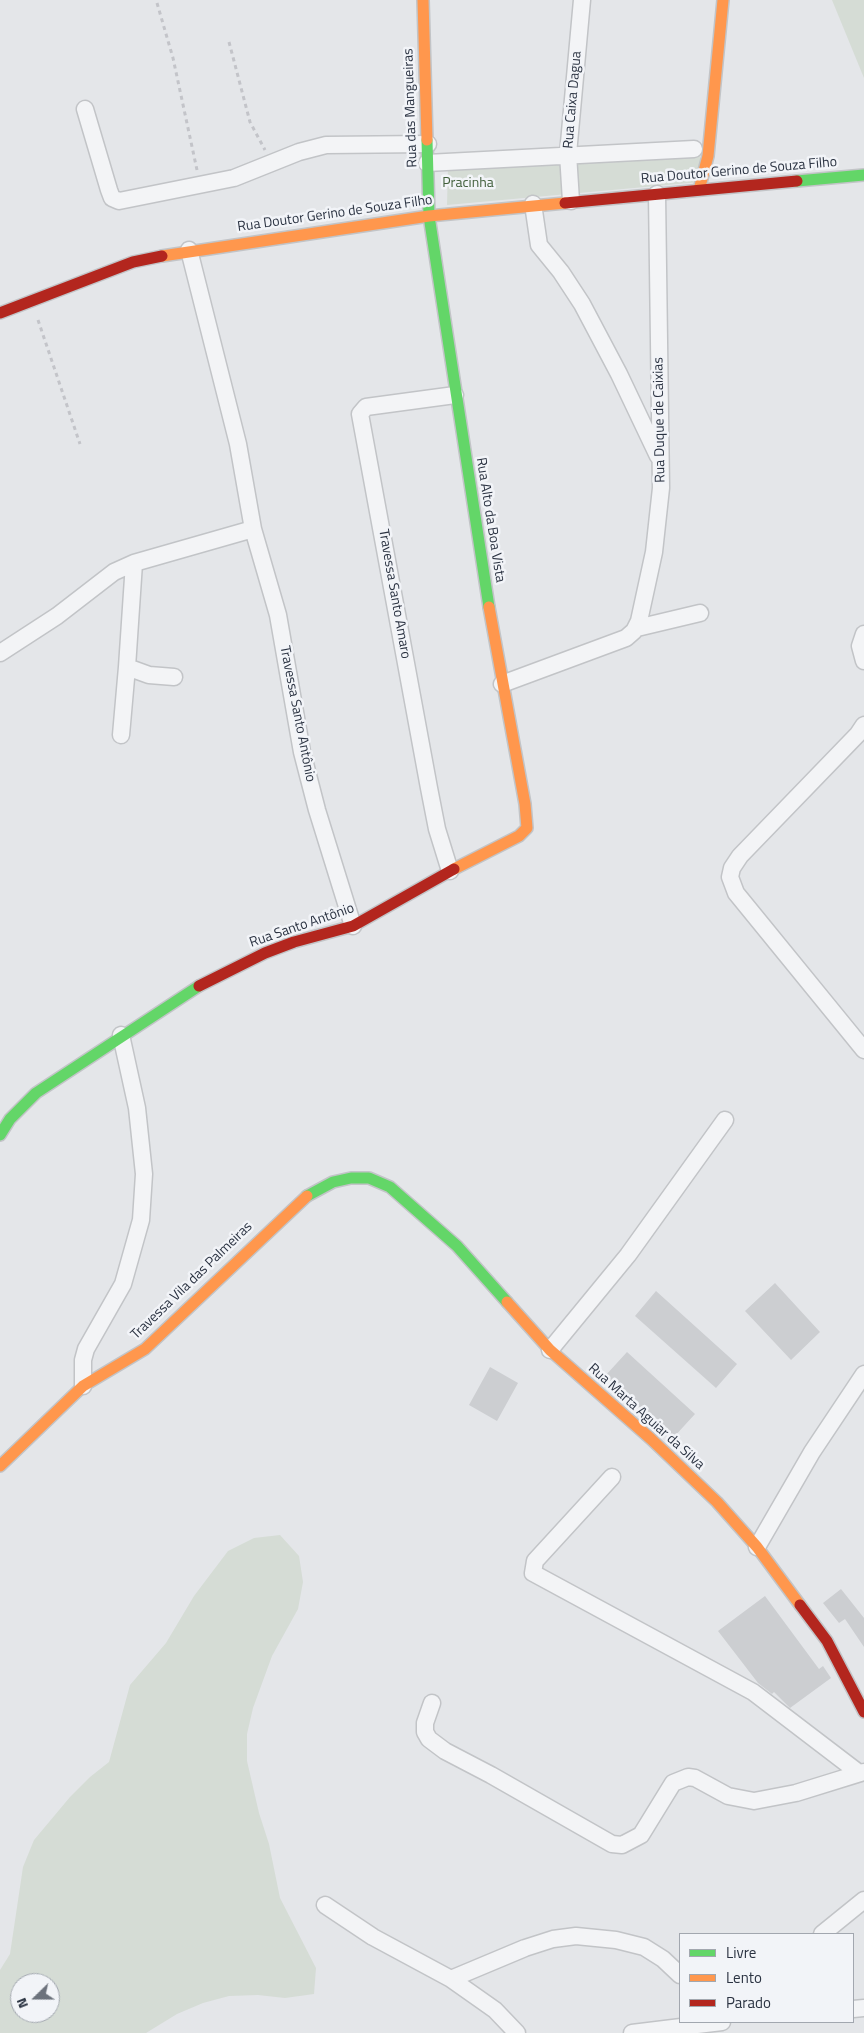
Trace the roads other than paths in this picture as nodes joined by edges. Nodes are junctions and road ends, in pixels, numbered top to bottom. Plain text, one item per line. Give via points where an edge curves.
1 (423, 0) edge
2 (582, 0) edge
3 (723, 0) edge
4 (85, 109) dead end
5 (428, 144) junction
6 (701, 152) junction
7 (568, 154) junction
8 (428, 163) junction
9 (864, 175) edge
10 (725, 179) junction
11 (699, 190) junction
12 (657, 194) junction
13 (571, 201) junction
14 (533, 204) junction
15 (429, 216) junction
16 (189, 250) junction
17 (0, 313) edge
18 (455, 395) junction
19 (660, 461) junction
20 (253, 529) junction
21 (134, 563) junction
22 (700, 613) dead end
23 (631, 633) junction
24 (864, 634) edge
25 (0, 653) edge
26 (864, 661) edge
27 (127, 667) junction
28 (174, 677) dead end
29 (502, 684) junction
30 (864, 725) edge
31 (121, 734) dead end
32 (527, 828) joint
33 (450, 871) junction
34 (353, 926) junction
35 (121, 1035) junction
36 (864, 1050) edge
37 (725, 1120) dead end
38 (0, 1135) edge
39 (369, 1178) joint
40 (550, 1350) junction
41 (864, 1374) edge
42 (84, 1386) junction
43 (0, 1466) edge
44 (612, 1476) dead end
45 (757, 1547) junction
46 (432, 1703) dead end
47 (864, 1712) edge
48 (862, 1772) edge
49 (864, 1900) edge
50 (325, 1905) dead end
51 (823, 1933) edge
52 (679, 1974) edge
53 (451, 1979) junction
54 (714, 2023) edge
55 (517, 2033) edge
56 (632, 2033) edge

1 - 5 street, Rua das Mangueiras
2 - 7 street, Rua Caixa Dagua
3 - 6 street
4 - 5 street via 109,190 115,200 201,185 257,170 299,152 326,145
5 - 8 street, Rua das Mangueiras
6 - 7 street
6 - 10 street
6 - 11 street
7 - 8 street
7 - 13 street, Rua Caixa Dagua
8 - 15 street, Rua das Mangueiras
9 - 10 street, Rua Doutor Gerino de Souza Filho
10 - 11 street, Rua Doutor Gerino de Souza Filho
11 - 12 street, Rua Doutor Gerino de Souza Filho
12 - 13 street, Rua Doutor Gerino de Souza Filho
12 - 19 street, Rua Duque de Caixias
13 - 14 street, Rua Doutor Gerino de Souza Filho
14 - 15 street, Rua Doutor Gerino de Souza Filho
14 - 19 street via 539,245 582,304
15 - 16 street, Rua Doutor Gerino de Souza Filho
15 - 18 street, Rua Alto da Boa Vista
16 - 17 street, Rua Doutor Gerino de Souza Filho via 133,262
16 - 20 street, Travessa Santo Antônio via 236,436
18 - 29 street, Rua Alto da Boa Vista
18 - 33 street, Travessa Santo Amaro via 366,407 360,414 437,829
19 - 23 street, Rua Duque de Caixias via 661,488 654,552
20 - 21 street
20 - 34 street, Travessa Santo Antônio via 278,615 302,752
21 - 25 street via 101,580 67,609
21 - 27 street
22 - 23 street
23 - 29 street
24 - 26 street via 860,646
27 - 28 street via 149,675
27 - 31 street
29 - 32 street, Rua Alto da Boa Vista
30 - 36 street via 740,856 730,877 736,893
32 - 33 street, Rua Santo Antônio via 519,836
33 - 34 street, Rua Santo Antônio
34 - 35 street, Rua Santo Antônio via 294,942 242,963
35 - 38 street, Rua Santo Antônio via 36,1093 10,1119
35 - 42 street via 137,1108 144,1174 141,1220 123,1284 86,1349
37 - 40 street via 628,1255
39 - 40 street, Rua Marta Aguiar da Silva via 390,1187 457,1246
39 - 42 street, Travessa Vila das Palmeiras via 333,1182 301,1199 145,1348
40 - 45 street, Rua Marta Aguiar da Silva via 651,1439 717,1502
41 - 45 street via 812,1452
42 - 43 street, Travessa Vila das Palmeiras
44 - 48 street via 535,1561 533,1573 753,1692
45 - 47 street, Rua Marta Aguiar da Silva via 827,1641
46 - 48 street via 425,1732 445,1752 612,1844 622,1846 641,1834 672,1784 688,1776 728,1796 754,1801 796,1793
49 - 51 street
50 - 53 street via 373,1937
52 - 53 street via 644,1947 576,1936 526,1948
53 - 55 street via 495,2010
54 - 56 street

